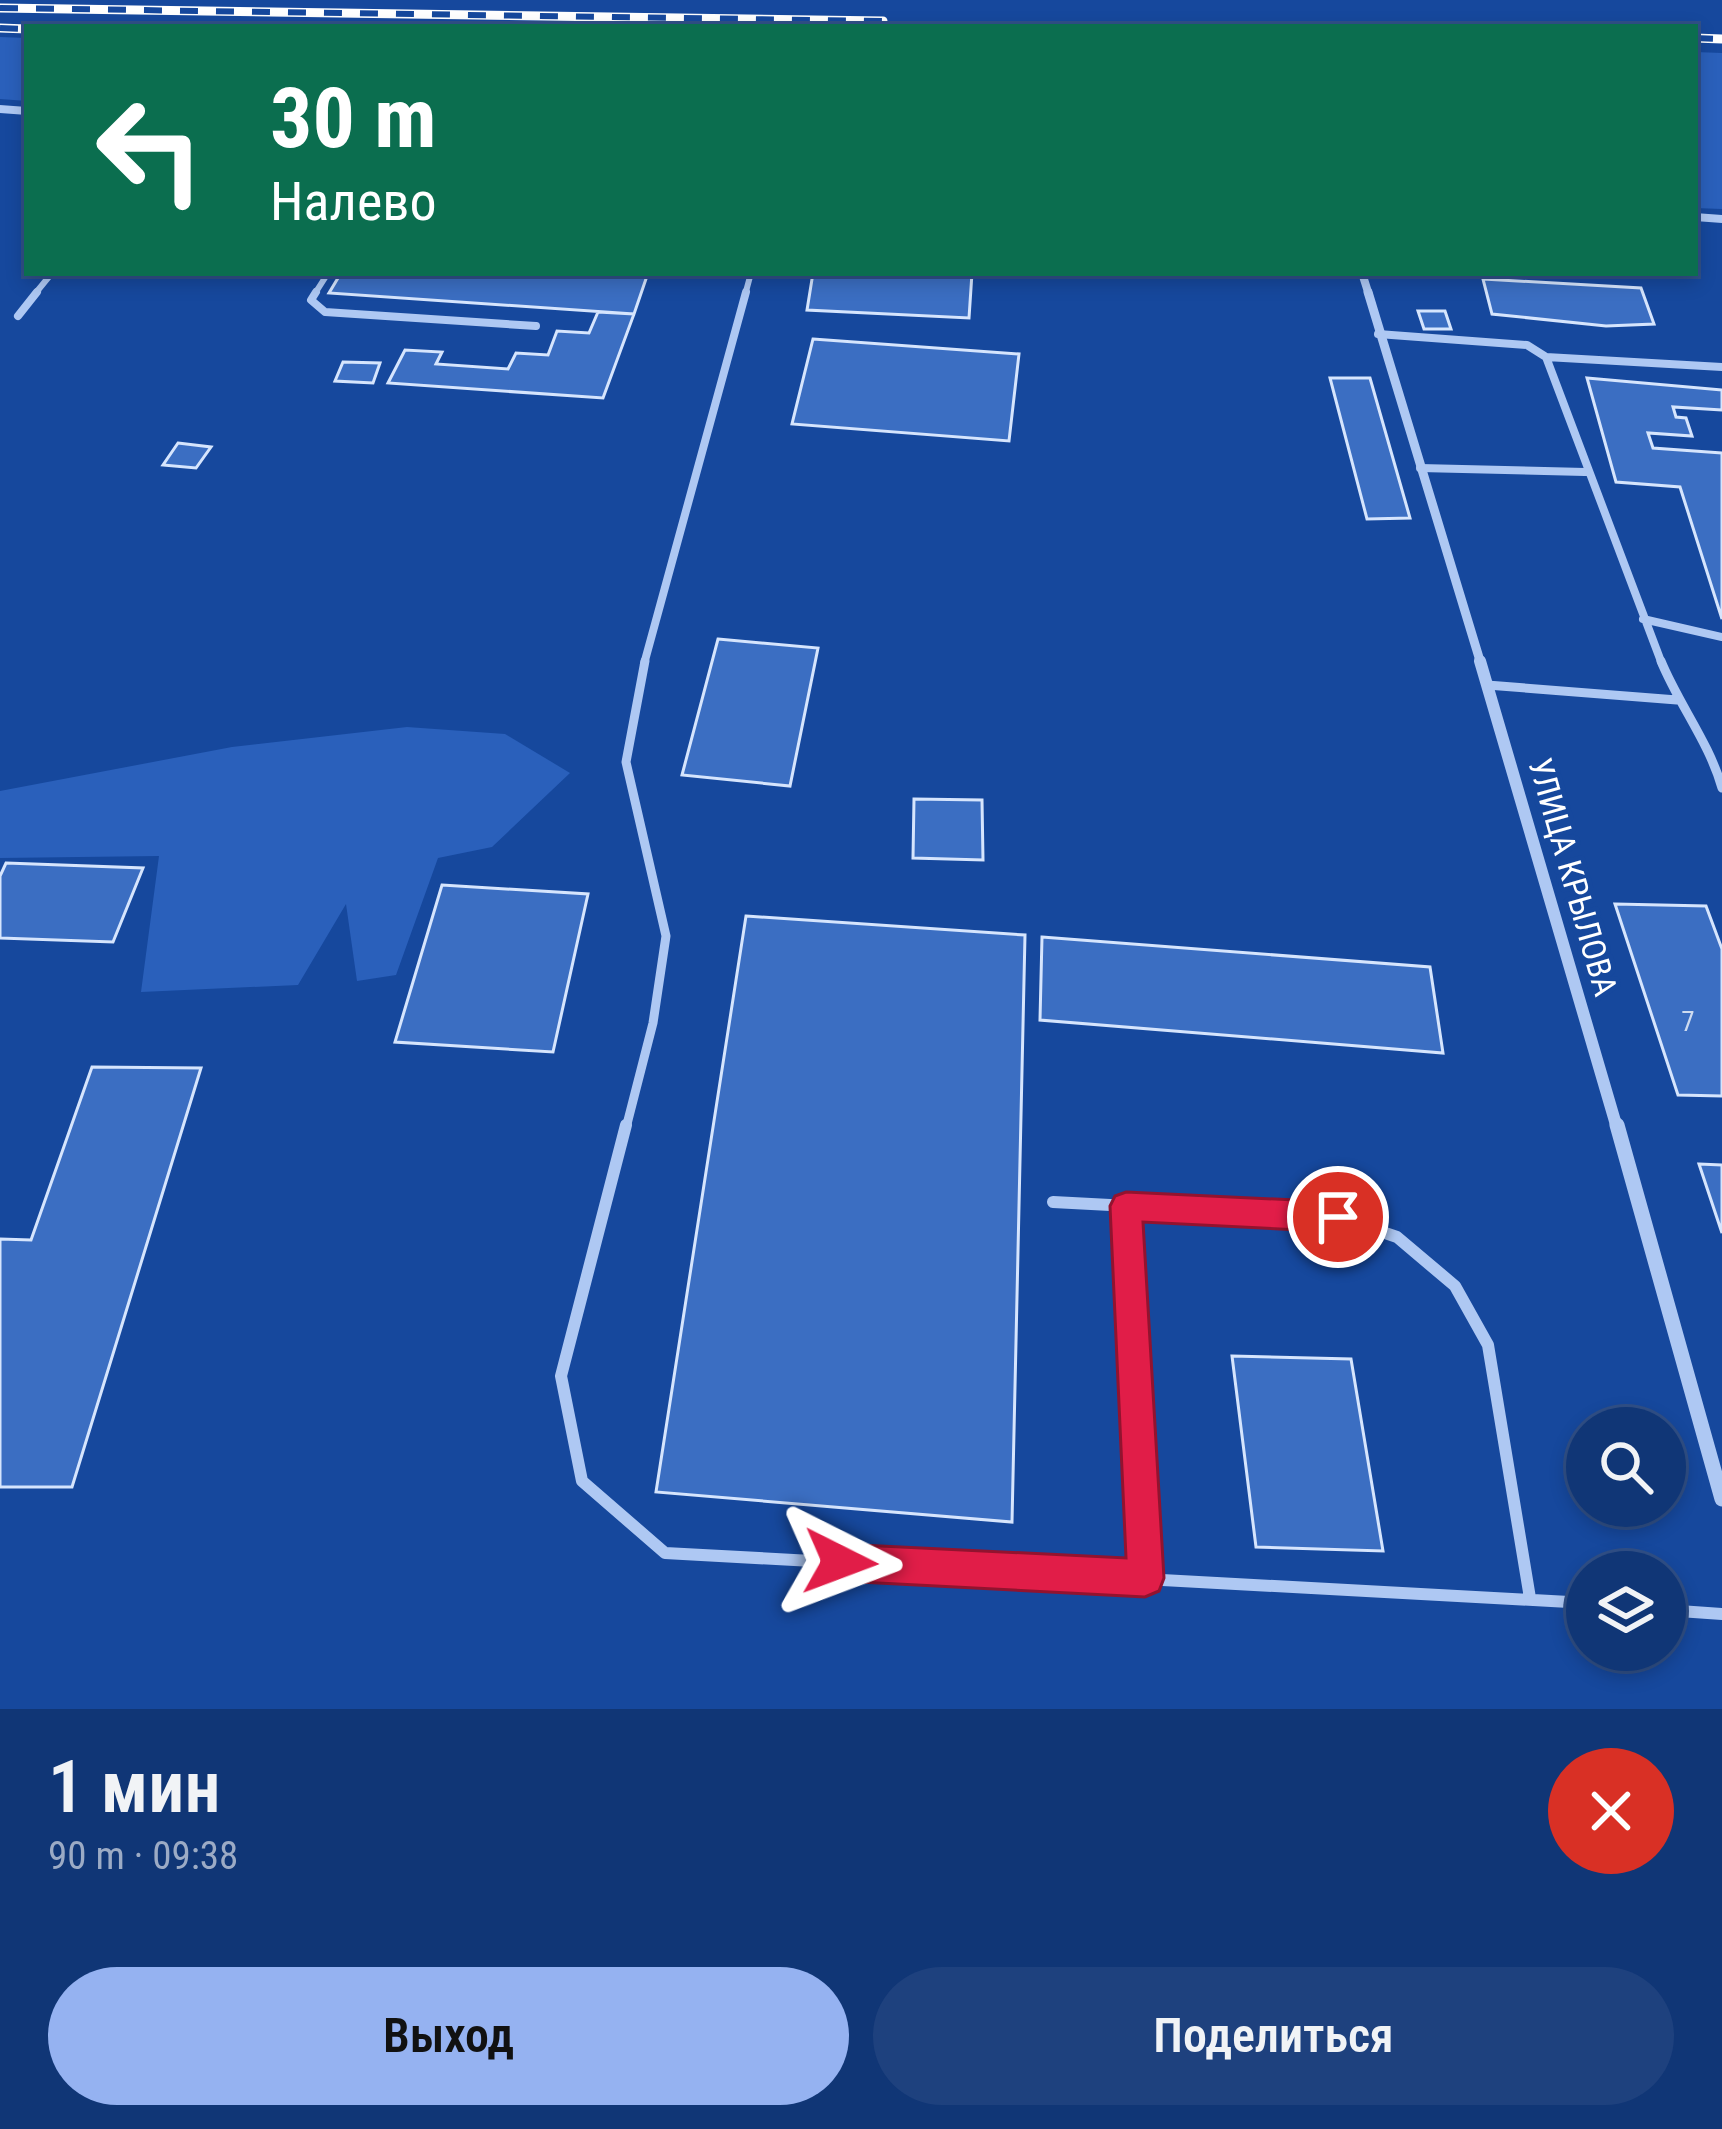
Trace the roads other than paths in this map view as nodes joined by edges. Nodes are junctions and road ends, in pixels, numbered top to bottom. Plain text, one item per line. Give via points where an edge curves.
1 (50, 276) edge
2 (326, 276) edge
3 (751, 276) edge
4 (1363, 276) edge
5 (18, 316) dead end
6 (536, 326) dead end
7 (1378, 334) junction
8 (1546, 357) junction
9 (1722, 367) edge
10 (1420, 468) junction
11 (1586, 472) junction
12 (1643, 619) junction
13 (1722, 637) edge
14 (1487, 685) junction
15 (1677, 700) junction
16 (1722, 788) edge
17 (1053, 1202) dead end
18 (1126, 1206) junction
19 (1722, 1499) edge
20 (1145, 1578) junction
21 (1529, 1598) junction
22 (1566, 1601) edge
23 (1686, 1611) edge
24 (1722, 1614) edge

1 - 5 lane
2 - 6 lane via 311,300 326,312
3 - 20 lane via 639,684 626,762 666,936 653,1023 561,1376 582,1481 665,1553
4 - 7 street, УЛИЦА КРЫЛОВА
7 - 8 lane via 1527,345
7 - 10 street, УЛИЦА КРЫЛОВА
8 - 9 lane
8 - 11 lane
10 - 11 lane
10 - 14 street, УЛИЦА КРЫЛОВА
11 - 12 lane
12 - 13 lane
12 - 15 lane
14 - 15 lane
14 - 19 street, УЛИЦА КРЫЛОВА
15 - 16 lane via 1713,755
17 - 18 lane
18 - 20 lane
18 - 21 lane via 1338,1217 1397,1237 1455,1286 1488,1345
20 - 21 lane
21 - 22 lane
23 - 24 lane

